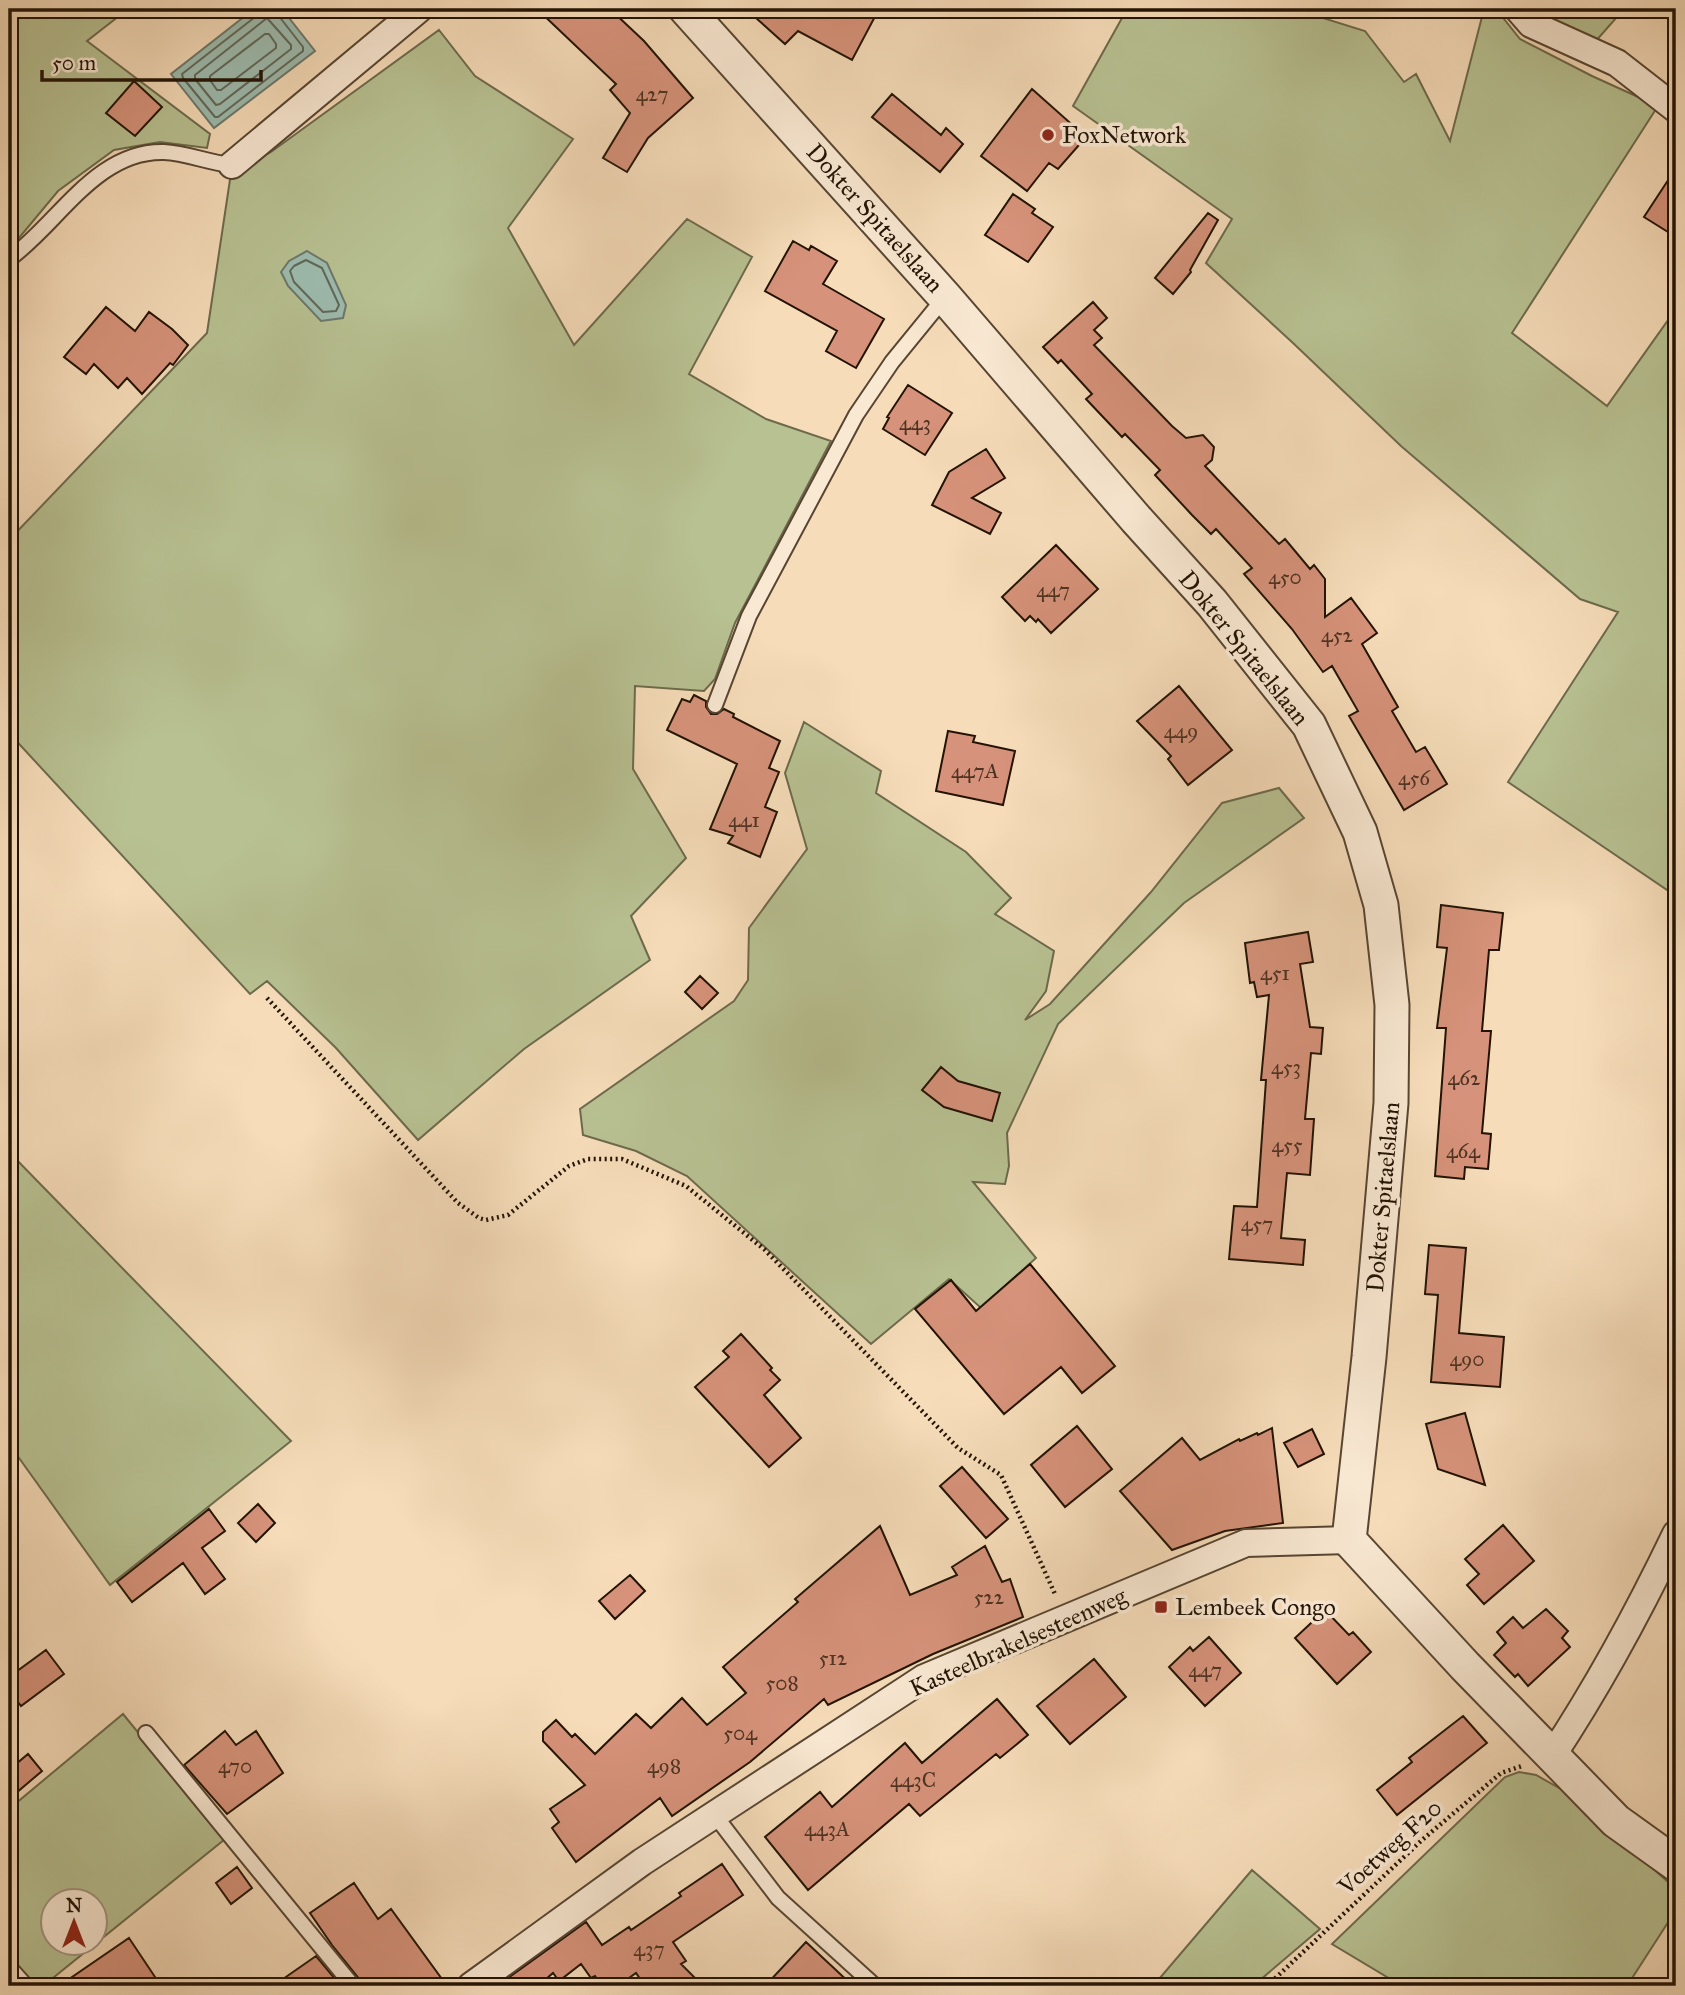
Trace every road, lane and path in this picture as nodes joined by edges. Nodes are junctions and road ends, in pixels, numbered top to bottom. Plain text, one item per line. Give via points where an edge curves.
1 (419, 9) edge
2 (686, 9) edge
3 (1518, 9) edge
4 (1676, 109) edge
5 (232, 165) joint
6 (9, 259) edge
7 (945, 298) junction
8 (715, 705) dead end
9 (267, 998) dead end
10 (1676, 1534) edge
11 (1349, 1540) junction
12 (1067, 1619) junction
13 (146, 1733) dead end
14 (1552, 1756) junction
15 (714, 1814) junction
16 (1676, 1864) edge
17 (9, 1976) edge
18 (18, 1986) edge
19 (353, 1986) edge
20 (471, 1986) edge
21 (875, 1986) edge
22 (1267, 1986) edge

1 - 5 street
2 - 7 street, Dokter Spitaelslaan
3 - 4 street via 1531,24 1617,63
5 - 6 lane via 181,153 130,157 88,184 28,246
7 - 8 lane via 856,415 749,616
7 - 11 street, Dokter Spitaelslaan via 1212,603 1309,725 1360,832 1381,905 1392,1005 1391,1103
9 - 12 path via 458,1203 479,1218 508,1215 569,1166 588,1159 622,1159 686,1186 765,1250 958,1448 1001,1475
10 - 14 street via 1588,1702
11 - 12 street, Kasteelbrakelsesteenweg via 1246,1543
11 - 14 street
12 - 15 street, Kasteelbrakelsesteenweg via 924,1678
13 - 19 lane
14 - 16 street via 1616,1821
14 - 22 path, Voetweg F20 via 1501,1773 1422,1840
15 - 20 street, Kasteelbrakelsesteenweg via 542,1924
15 - 21 lane via 778,1898
17 - 18 street

